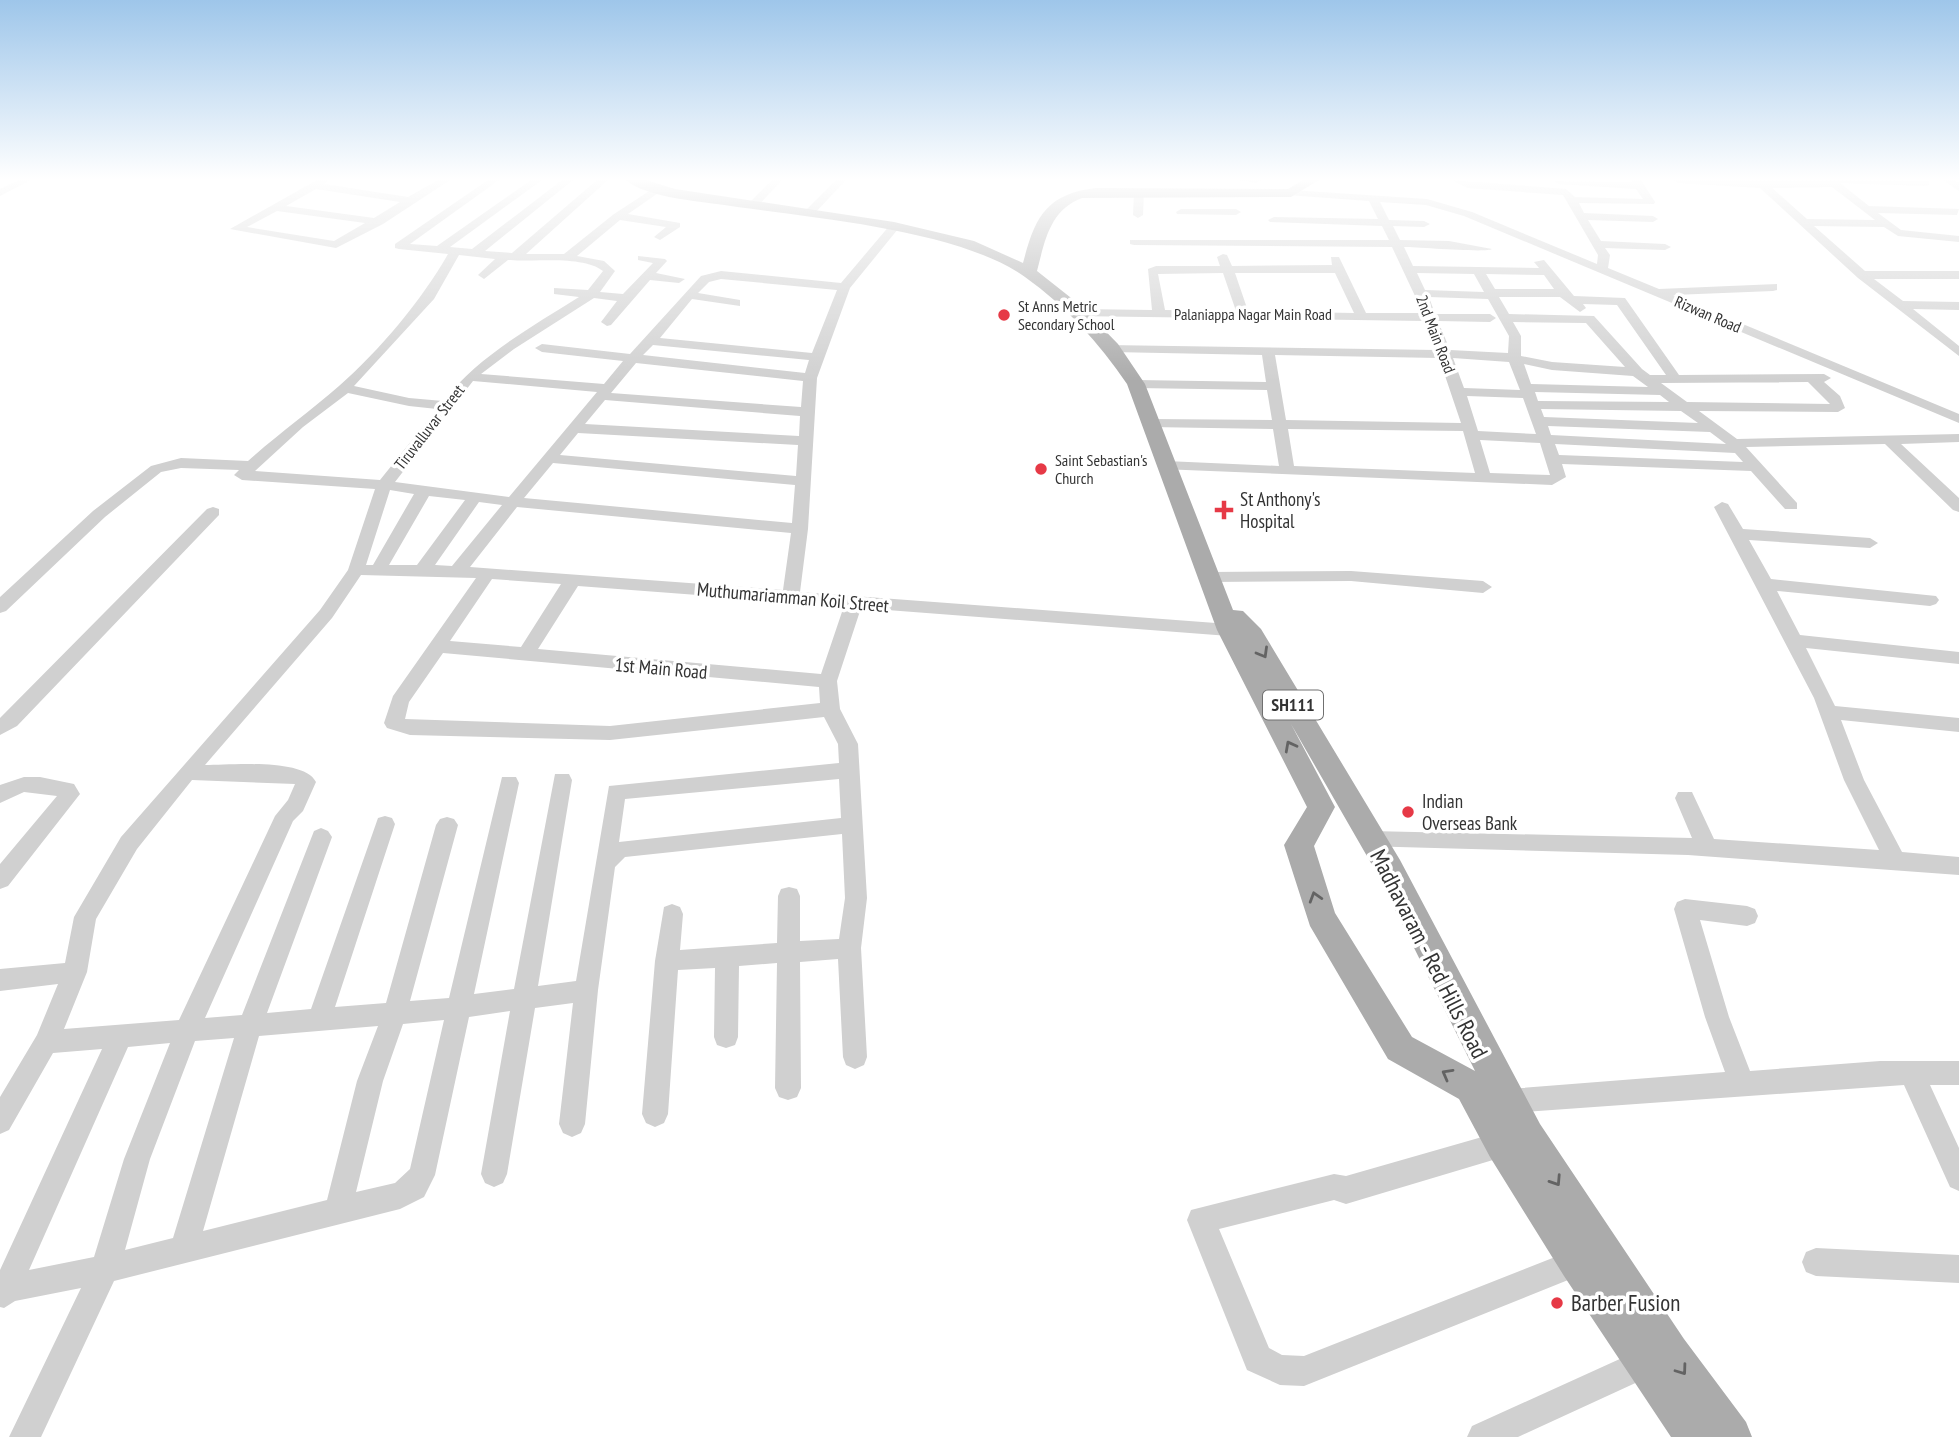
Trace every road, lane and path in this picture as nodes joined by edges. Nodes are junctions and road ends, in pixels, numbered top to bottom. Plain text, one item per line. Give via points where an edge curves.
1 (410, 247) edge
2 (443, 247) edge
3 (483, 247) edge
4 (522, 247) edge
5 (580, 247) edge
6 (877, 247) edge
7 (974, 247) edge
8 (1035, 247) edge
9 (1219, 247) edge
10 (1328, 247) edge
11 (1397, 247) edge
12 (1474, 247) edge
13 (1537, 247) edge
14 (1548, 247) edge
15 (1599, 247) edge
16 (1831, 247) edge
17 (1486, 249) dead end
18 (439, 250) junction
19 (455, 251) junction
20 (475, 253) junction
21 (510, 257) junction
22 (567, 258) junction
23 (642, 258) dead end
24 (1227, 269) junction
25 (1340, 269) junction
26 (1408, 269) junction
27 (1602, 269) junction
28 (1478, 270) junction
29 (1029, 272) junction
30 (1547, 272) junction
31 (484, 275) dead end
32 (1862, 275) junction
33 (1959, 275) edge
34 (647, 276) junction
35 (679, 279) dead end
36 (844, 287) junction
37 (1773, 287) dead end
38 (558, 291) dead end
39 (1421, 293) junction
40 (1657, 293) junction
41 (592, 294) junction
42 (689, 295) junction
43 (626, 298) junction
44 (1491, 298) junction
45 (1571, 300) junction
46 (1621, 301) junction
47 (1637, 301) dead end
48 (736, 303) dead end
49 (1899, 305) junction
50 (1959, 306) edge
51 (1078, 313) junction
52 (1159, 313) junction
53 (1243, 314) junction
54 (1361, 314) junction
55 (1428, 315) junction
56 (1490, 318) dead end
57 (1507, 318) junction
58 (1590, 318) junction
59 (607, 322) dead end
60 (1935, 334) junction
61 (1959, 334) edge
62 (650, 341) junction
63 (542, 348) dead end
64 (1112, 348) junction
65 (1268, 350) junction
66 (1959, 352) edge
67 (1444, 354) junction
68 (1514, 356) junction
69 (817, 357) junction
70 (632, 359) junction
71 (1642, 376) junction
72 (1854, 376) junction
73 (469, 377) junction
74 (810, 378) junction
75 (1811, 378) junction
76 (1676, 380) junction
77 (1136, 384) junction
78 (1275, 386) junction
79 (345, 388) junction
80 (1661, 391) junction
81 (605, 392) junction
82 (1459, 392) junction
83 (1529, 396) junction
84 (444, 405) junction
85 (1684, 409) junction
86 (806, 412) junction
87 (1959, 419) edge
88 (1538, 421) junction
89 (1150, 423) junction
90 (1282, 425) junction
91 (574, 428) junction
92 (1714, 428) junction
93 (1469, 431) junction
94 (1545, 438) junction
95 (1959, 438) edge
96 (1889, 440) junction
97 (804, 441) junction
98 (1737, 446) junction
99 (549, 458) junction
100 (1553, 459) junction
101 (249, 466) junction
102 (1166, 466) junction
103 (1758, 467) junction
104 (1287, 470) junction
105 (1484, 477) junction
106 (802, 481) junction
107 (384, 485) junction
108 (424, 490) junction
109 (475, 497) junction
110 (513, 502) junction
111 (1791, 506) dead end
112 (1722, 507) dead end
113 (1959, 507) edge
114 (213, 512) dead end
115 (800, 529) junction
116 (1739, 534) junction
117 (1870, 544) dead end
118 (356, 570) junction
119 (378, 570) junction
120 (422, 571) junction
121 (457, 571) junction
122 (487, 574) junction
123 (1210, 577) junction
124 (572, 581) junction
125 (1766, 584) junction
126 (1483, 587) dead end
127 (791, 598) junction
128 (1930, 600) dead end
129 (1220, 601) junction
130 (854, 603) junction
131 (0, 607) edge
132 (541, 627) joint
133 (1229, 630) junction
134 (1793, 640) junction
135 (439, 646) junction
136 (526, 653) junction
137 (1959, 658) edge
138 (828, 681) junction
139 (830, 709) junction
140 (1828, 712) junction
141 (1959, 724) edge
142 (0, 727) edge
143 (849, 771) junction
144 (187, 772) junction
145 (562, 780) dead end
146 (509, 783) dead end
147 (0, 795) edge
148 (1685, 798) dead end
149 (385, 824) dead end
150 (447, 825) dead end
151 (852, 825) junction
152 (1364, 828) junction
153 (321, 837) dead end
154 (1707, 848) junction
155 (1895, 860) junction
156 (605, 864) junction
157 (1959, 866) edge
158 (0, 880) edge
159 (789, 896) dead end
160 (672, 914) dead end
161 (1747, 916) dead end
162 (849, 948) junction
163 (786, 952) junction
164 (727, 957) junction
165 (667, 961) junction
166 (75, 972) junction
167 (0, 980) edge
168 (586, 990) junction
169 (522, 998) junction
170 (457, 1007) junction
171 (395, 1013) junction
172 (319, 1020) junction
173 (250, 1026) junction
174 (187, 1030) junction
175 (120, 1036) junction
176 (726, 1037) dead end
177 (46, 1042) junction
178 (855, 1057) dead end
179 (1911, 1072) junction
180 (1959, 1073) edge
181 (1742, 1083) junction
182 (788, 1088) dead end
183 (1509, 1101) junction
184 (655, 1114) dead end
185 (0, 1121) edge
186 (572, 1124) dead end
187 (1503, 1144) junction
188 (494, 1174) dead end
189 (1959, 1178) edge
190 (338, 1211) junction
191 (183, 1250) junction
192 (1578, 1262) junction
193 (1816, 1262) dead end
194 (105, 1269) junction
195 (1959, 1269) edge
196 (3, 1293) edge
197 (1644, 1363) junction
198 (25, 1437) edge
199 (1486, 1437) edge
200 (1696, 1437) edge
201 (1731, 1437) edge

1 - 18 street
2 - 18 street
3 - 20 street
4 - 21 street
5 - 22 street
6 - 36 street
7 - 29 main road, Madhavaram - Red Hills Road / SH111
8 - 29 main road
9 - 24 street
10 - 25 street
11 - 26 street, 2nd Main Road
12 - 17 street
13 - 30 street via 1535,254
14 - 27 street, Rizwan Road
15 - 27 street via 1605,260
16 - 32 street
18 - 19 street
19 - 20 street
19 - 79 street via 430,296
20 - 21 street
21 - 22 street
21 - 31 street
22 - 41 street via 606,267 608,271
23 - 34 street via 661,261
24 - 25 street
24 - 52 street via 1152,272
24 - 53 street
25 - 54 street
26 - 28 street
26 - 39 street, 2nd Main Road
27 - 40 street, Rizwan Road
28 - 30 street
28 - 44 street
29 - 51 main road, Madhavaram - Red Hills Road / SH111
30 - 45 street
32 - 33 street
32 - 49 street
34 - 35 street
34 - 43 street
36 - 42 street via 721,275 705,279
36 - 69 street
37 - 40 street
38 - 41 street
39 - 44 street
39 - 55 street, 2nd Main Road
40 - 72 street, Rizwan Road
41 - 43 street
41 - 73 street, Tiruvalluvar Street
42 - 48 street
42 - 62 street
43 - 59 street
44 - 45 street
44 - 45 street
44 - 57 street
45 - 46 street
45 - 58 street
46 - 47 street
46 - 76 street
49 - 50 street
49 - 60 street
51 - 52 street, Palaniappa Nagar Main Road
51 - 64 main road, Madhavaram - Red Hills Road / SH111
52 - 53 street, Palaniappa Nagar Main Road
53 - 54 street, Palaniappa Nagar Main Road
54 - 55 street, Palaniappa Nagar Main Road
55 - 56 street, Palaniappa Nagar Main Road
55 - 67 street, 2nd Main Road
57 - 58 street
57 - 68 street via 1516,339
58 - 71 street
60 - 61 street
60 - 66 street
62 - 69 street
62 - 70 street
63 - 70 street
64 - 65 street
64 - 77 main road, Madhavaram - Red Hills Road / SH111
65 - 67 street
65 - 78 street
67 - 68 street
67 - 82 street, 2nd Main Road
68 - 71 street via 1552,366
68 - 83 street
69 - 74 street
70 - 74 street
70 - 81 street
71 - 76 street
71 - 80 street
72 - 75 street
72 - 87 street, Rizwan Road
73 - 81 street
73 - 84 street, Tiruvalluvar Street
74 - 86 street
75 - 76 street
75 - 85 street via 1835,399 1838,408
77 - 78 street
77 - 89 main road, Madhavaram - Red Hills Road / SH111
78 - 90 street
79 - 84 street
79 - 101 street
80 - 83 street
80 - 85 street
81 - 86 street
81 - 91 street
82 - 83 street
82 - 93 street, 2nd Main Road
83 - 85 street
83 - 88 street
84 - 107 street, Tiruvalluvar Street
85 - 92 street
86 - 97 street
88 - 92 street
88 - 94 street
89 - 90 street
89 - 102 main road, Madhavaram - Red Hills Road / SH111
90 - 93 street
90 - 104 street
91 - 97 street
91 - 99 street
92 - 98 street
93 - 94 street
93 - 105 street, 2nd Main Road
94 - 98 street
94 - 100 street
95 - 96 street
96 - 98 street
96 - 113 street
97 - 106 street
98 - 103 street
99 - 106 street
99 - 110 street
100 - 103 street
100 - 105 street via 1555,480
101 - 107 street via 242,475
101 - 131 street via 181,463 156,469 99,514
102 - 104 street
102 - 123 main road, Madhavaram - Red Hills Road / SH111
103 - 111 street
104 - 105 street
106 - 115 street
107 - 108 street
107 - 118 street, Tiruvalluvar Street
108 - 109 street
108 - 119 street
109 - 110 street
109 - 120 street
110 - 115 street
110 - 121 street
112 - 116 street
114 - 142 street
115 - 127 street
116 - 117 street
116 - 125 street
118 - 119 street, Muthumariamman Koil Street
118 - 144 street, Tiruvalluvar Street via 326,614
119 - 120 street, Muthumariamman Koil Street
120 - 121 street, Muthumariamman Koil Street
121 - 122 street, Muthumariamman Koil Street
122 - 124 street, Muthumariamman Koil Street
122 - 135 street
123 - 126 street via 1351,576
123 - 129 main road, Madhavaram - Red Hills Road / SH111
124 - 127 street, Muthumariamman Koil Street
124 - 132 street
125 - 128 street
125 - 134 street
127 - 130 street, Muthumariamman Koil Street
129 - 133 main road, Madhavaram - Red Hills Road / SH111
129 -> 152 main road, Madhavaram - Red Hills Road / SH111 via 1252,635
130 - 133 street, Muthumariamman Koil Street
130 - 138 street
132 - 136 street
187 -> 133 main road, Madhavaram - Red Hills Road / SH111 via 1471,1087 1400,1048 1321,917 1299,845 1321,807
134 - 137 street
134 - 140 street
135 - 136 street
135 - 139 street via 400,701 394,723 410,728 610,733
136 - 138 street, 1st Main Road via 530,657
138 - 139 street
139 - 143 street via 848,744
140 - 141 street
140 - 155 street via 1854,780
143 - 151 street
143 - 156 street via 616,792
144 - 166 street, Tiruvalluvar Street via 130,843 85,917
144 - 174 street via 297,775 306,782 296,805 285,816
145 - 169 street
146 - 170 street
147 - 158 street via 29,782 71,793
148 - 154 street
149 - 172 street
150 - 171 street
151 - 156 street via 623,849
151 - 162 street via 856,898
152 - 154 street
152 - 183 main road, Madhavaram - Red Hills Road / SH111 via 1390,869
153 - 173 street
154 - 155 street
155 - 157 street
156 - 168 street
159 - 163 street
160 - 165 street
161 - 181 street via 1685,909
162 - 163 street
162 - 178 street
163 - 164 street
163 - 182 street
164 - 165 street
164 - 176 street
165 - 184 street
166 - 167 street
166 - 177 street, Tiruvalluvar Street
168 - 169 street
168 - 186 street
169 - 170 street
169 - 188 street
170 - 171 street
170 - 190 street via 422,1175 400,1195
171 - 172 street
171 - 190 street via 370,1081
172 - 173 street
173 - 174 street
173 - 191 street
174 - 175 street
174 - 194 street via 137,1159
175 - 177 street
175 - 196 street
177 - 185 street, Tiruvalluvar Street
179 - 180 street
179 - 181 street
179 - 189 street
181 - 183 street
183 -> 201 main road via 1527,1137 1603,1253
187 - 192 main road
187 - 192 street via 1346,1190 1334,1187 1201,1220 1258,1359 1280,1370 1304,1371
190 - 191 street
191 - 194 street
192 - 197 main road
193 - 195 street
194 - 196 street
194 - 198 street
197 - 199 street
197 - 200 main road

